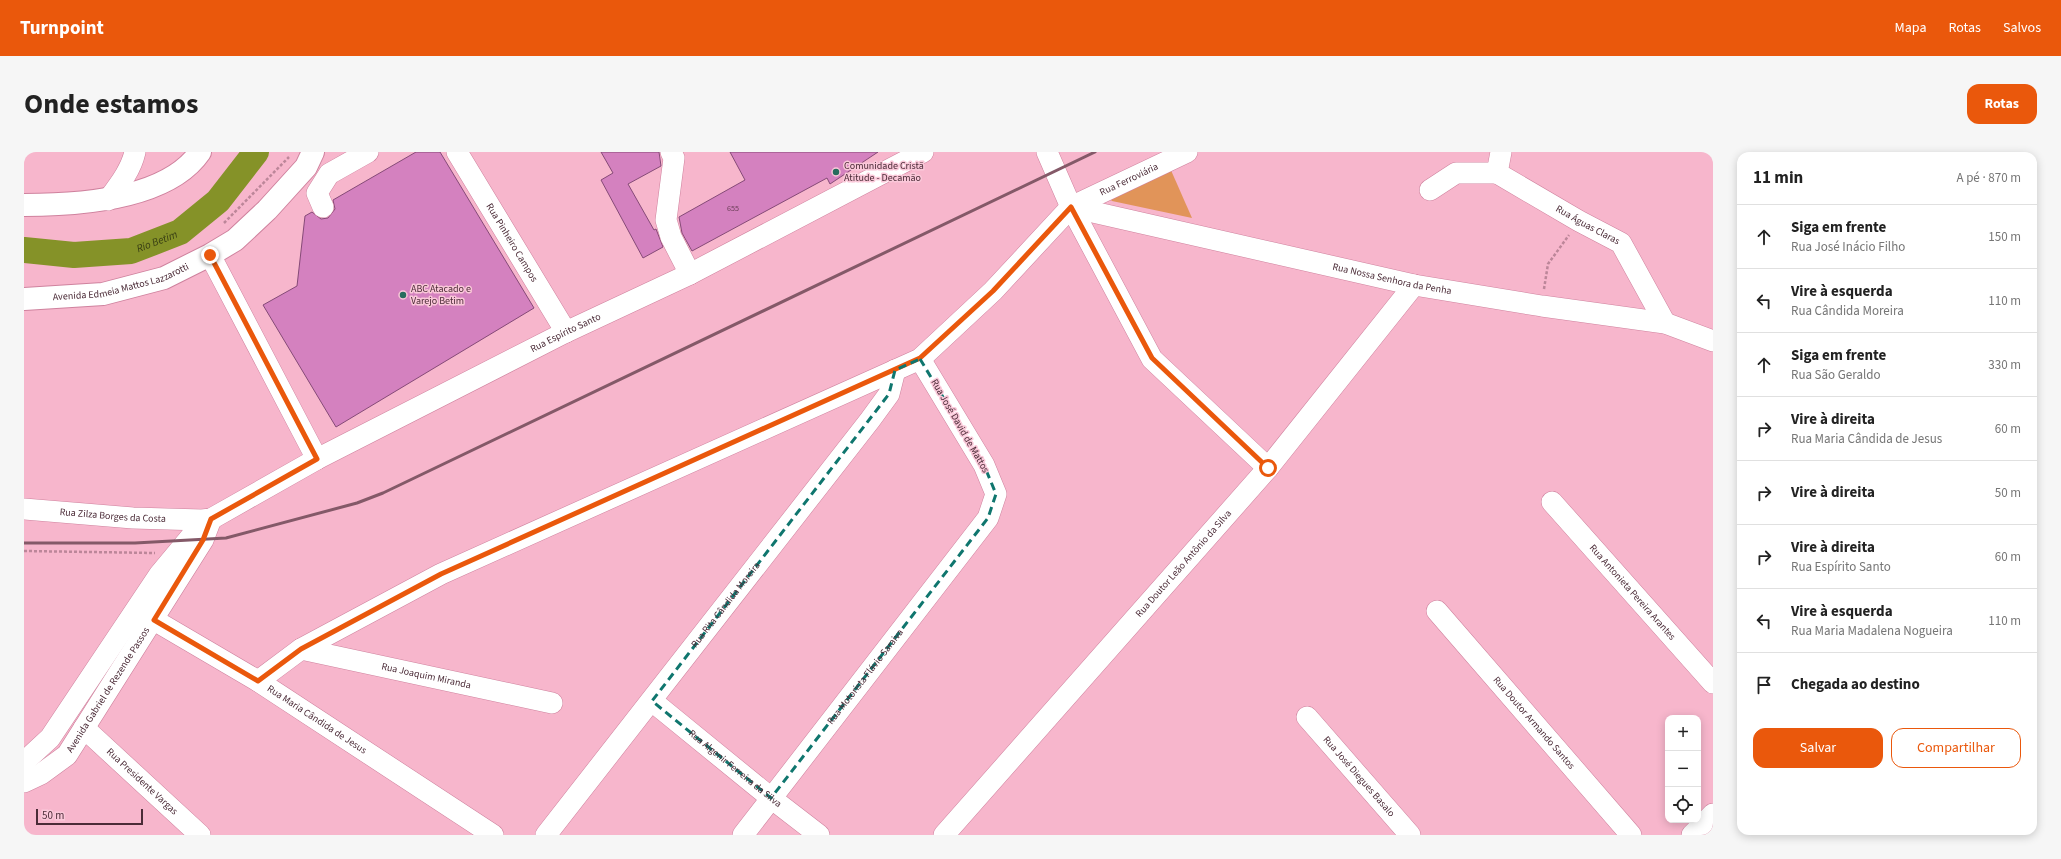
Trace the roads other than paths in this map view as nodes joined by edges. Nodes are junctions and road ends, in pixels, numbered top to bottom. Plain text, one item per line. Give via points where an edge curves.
1 (135, 152) edge
2 (200, 152) edge
3 (309, 152) edge
4 (368, 152) edge
5 (457, 152) edge
6 (671, 152) edge
7 (923, 152) edge
8 (1047, 152) edge
9 (1187, 152) edge
10 (1501, 152) edge
11 (893, 159) edge
12 (1496, 173) junction
13 (1430, 190) dead end
14 (108, 200) junction
15 (24, 205) edge
16 (323, 207) dead end
17 (1071, 207) junction
18 (210, 255) junction
19 (690, 274) junction
20 (1414, 285) junction
21 (24, 299) edge
22 (1665, 323) junction
23 (566, 332) junction
24 (1713, 341) edge
25 (920, 358) junction
26 (895, 370) junction
27 (317, 459) junction
28 (1268, 468) junction
29 (1552, 502) dead end
30 (24, 510) edge
31 (988, 518) joint
32 (206, 520) junction
33 (1437, 611) dead end
34 (145, 616) junction
35 (301, 649) junction
36 (258, 681) junction
37 (1713, 683) edge
38 (652, 701) junction
39 (552, 703) dead end
40 (1307, 718) dead end
41 (84, 728) junction
42 (24, 762) edge
43 (24, 782) edge
44 (771, 798) junction
45 (1713, 814) edge
46 (200, 835) edge
47 (493, 835) edge
48 (546, 835) edge
49 (743, 835) edge
50 (819, 835) edge
51 (944, 835) edge
52 (1410, 835) edge
53 (1631, 835) edge
54 (1692, 835) edge

1 - 14 street via 124,179
2 - 14 main road via 193,162 161,183
3 - 18 main road, Avenida Edmeia Mattos Lazzarotti via 306,167 267,210 235,240
4 - 16 street via 329,174 317,193
5 - 23 street, Rua Pinheiro Campos
6 - 19 street via 674,158 666,220 671,237
7 - 11 street, Rua Espírito Santo
8 - 17 street
9 - 17 street, Rua Ferroviária
10 - 12 street
11 - 19 street, Rua Espírito Santo
12 - 13 street via 1456,173
12 - 22 street, Rua Águas Claras via 1621,243
14 - 15 main road
17 - 20 street, Rua Nossa Senhora da Penha
17 - 25 street via 993,291
17 - 28 street via 1152,358
18 - 21 main road, Avenida Edmeia Mattos Lazzarotti via 164,278 103,294
18 - 27 street
19 - 23 street, Rua Espírito Santo
20 - 22 street, Rua Nossa Senhora da Penha
20 - 28 street, Rua Doutor Leão Antônio da Silva
22 - 24 street, Rua Nossa Senhora da Penha
23 - 27 street, Rua Espírito Santo
25 - 26 street
25 - 31 street, Rua José David de Mattos via 984,465 996,494
26 - 35 street via 441,574
26 - 38 street, Rua Rita Cândida Moreira via 889,394 874,415
27 - 32 street, Rua Espírito Santo
28 - 51 street, Rua Doutor Leão Antônio da Silva
29 - 37 street, Rua Antonieta Pereira Arantes
30 - 32 street, Rua Zilza Borges da Costa via 133,518
31 - 44 street, Rua Motorista Flávio Saraiva
32 - 34 street, Avenida Gabriel de Rezende Passos via 159,575
32 - 34 street, Avenida Gabriel de Rezende Passos via 203,540
33 - 53 street, Rua Doutor Armando Santos
34 - 36 street, Rua Maria Cândida de Jesus
34 - 41 street, Avenida Gabriel de Rezende Passos
34 - 42 street, Avenida Gabriel de Rezende Passos via 50,738
35 - 36 street
35 - 39 street, Rua Joaquim Miranda
36 - 47 street, Rua Maria Cândida de Jesus
38 - 44 street, Rua Algenir Ferreira da Silva
38 - 48 street, Rua Rita Cândida Moreira
40 - 52 street, Rua José Diegues Basalo
41 - 43 street, Avenida Gabriel de Rezende Passos via 67,755 41,774
41 - 46 street, Rua Presidente Vargas
44 - 49 street, Rua Motorista Flávio Saraiva
44 - 50 street, Rua Algenir Ferreira da Silva
45 - 54 street

